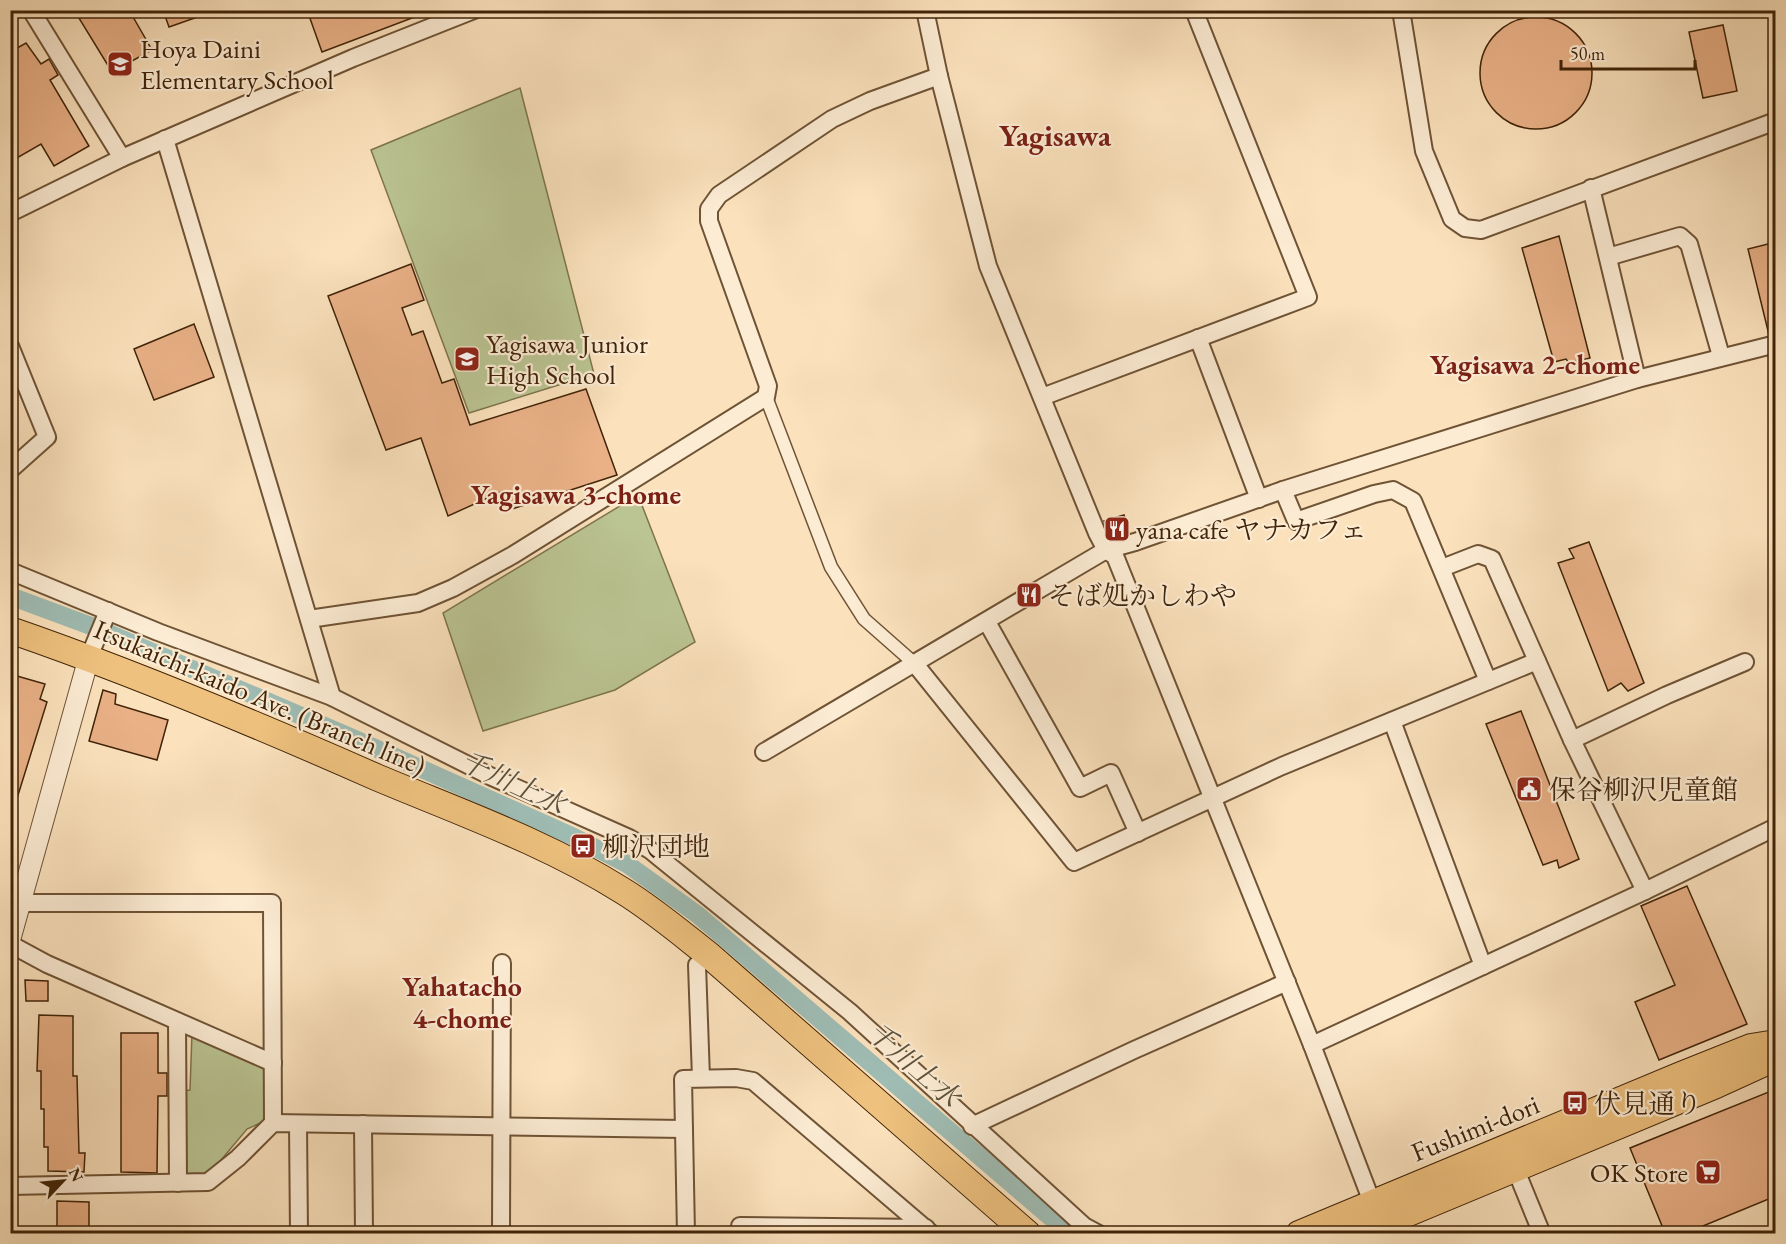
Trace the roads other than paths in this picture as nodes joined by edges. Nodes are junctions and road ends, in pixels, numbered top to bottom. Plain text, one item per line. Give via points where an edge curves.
1 (31, 10) edge
2 (925, 10) edge
3 (1194, 10) edge
4 (1401, 10) edge
5 (470, 11) edge
6 (939, 76) junction
7 (1776, 121) edge
8 (165, 140) junction
9 (122, 158) junction
10 (1591, 188) junction
11 (10, 213) edge
12 (1608, 256) junction
13 (1198, 339) junction
14 (1776, 344) edge
15 (10, 346) edge
16 (1721, 356) junction
17 (1637, 379) junction
18 (766, 397) junction
19 (1042, 397) junction
20 (10, 470) edge
21 (1283, 490) junction
22 (1259, 499) junction
23 (1106, 550) junction
24 (1442, 568) junction
25 (10, 571) edge
26 (108, 611) junction
27 (309, 619) junction
28 (987, 622) junction
29 (10, 630) edge
30 (89, 657) junction
31 (1537, 661) junction
32 (1745, 662) dead end
33 (915, 663) junction
34 (1488, 681) junction
35 (332, 697) junction
36 (1392, 721) junction
37 (1572, 740) junction
38 (764, 752) dead end
39 (1213, 798) junction
40 (1776, 827) edge
41 (1138, 834) junction
42 (1645, 891) junction
43 (19, 903) junction
44 (10, 942) edge
45 (710, 957) junction
46 (502, 963) dead end
47 (1483, 966) junction
48 (1287, 982) junction
49 (177, 1022) junction
50 (1776, 1043) edge
51 (1312, 1045) junction
52 (1776, 1054) edge
53 (273, 1063) junction
54 (701, 1078) junction
55 (273, 1123) junction
56 (298, 1124) junction
57 (363, 1124) junction
58 (501, 1126) junction
59 (972, 1126) junction
60 (684, 1129) junction
61 (1515, 1168) junction
62 (178, 1183) junction
63 (10, 1186) edge
64 (1374, 1223) edge
65 (740, 1226) dead end
66 (929, 1231) edge
67 (299, 1233) edge
68 (364, 1233) edge
69 (501, 1233) edge
70 (686, 1233) edge
71 (1028, 1233) edge
72 (1099, 1233) edge
73 (1299, 1233) edge
74 (1542, 1233) edge

1 - 9 street
2 - 6 street
3 - 13 street via 1308,297
4 - 10 street via 1424,151 1452,219 1465,228 1481,230
5 - 8 street
6 - 18 street via 832,119 719,195 709,209 709,221 768,386
6 - 19 street via 988,266
7 - 10 street
8 - 9 street
8 - 27 street
9 - 11 street
10 - 12 street
12 - 16 street via 1680,236 1689,244
12 - 17 street
13 - 19 street
13 - 22 street
14 - 16 street
15 - 20 street via 47,437
16 - 17 street
17 - 21 street
18 - 27 street via 513,555 453,588 418,603
18 - 33 street via 831,567 864,619
19 - 23 street
21 - 22 street
21 - 24 street via 1296,521 1394,490 1413,501
22 - 23 street
23 - 28 street
23 - 39 street via 1115,556
24 - 31 street via 1478,554 1492,559
24 - 34 street
25 - 26 street
26 - 30 street
26 - 35 street
27 - 35 street
28 - 33 street
28 - 41 street via 1080,788 1111,774
29 - 30 main road, Itsukaichi-kaido Ave. (Branch line)
30 - 43 street
30 - 45 main road, Itsukaichi-kaido Ave. (Branch line) via 309,747 567,861 624,891
31 - 34 street
31 - 37 street
32 - 37 street
33 - 38 street
33 - 41 street via 1074,862
34 - 36 street
35 - 59 street via 650,850 850,1012
36 - 39 street
36 - 47 street
37 - 42 street
39 - 41 street
39 - 48 street
40 - 42 street
42 - 47 street
43 - 44 street
43 - 53 street via 272,903
44 - 49 street via 47,964
45 - 54 street via 697,965
45 - 71 main road, Itsukaichi-kaido Ave. (Branch line)
46 - 58 street
47 - 51 street
48 - 51 street
48 - 59 street
49 - 53 street
49 - 62 street
50 - 64 main road, Fushimi-dori via 1751,1047 1689,1072
51 - 64 street
52 - 61 main road, Fushimi-dori via 1716,1085
53 - 55 street
54 - 60 street via 683,1078
54 - 66 street via 753,1081
55 - 56 street
55 - 62 street via 208,1182
56 - 57 street
56 - 67 street
57 - 58 street
57 - 68 street
58 - 60 street
58 - 69 street
59 - 72 street via 1084,1226
60 - 70 street
61 - 64 main road, Fushimi-dori
61 - 74 street
62 - 63 street
64 - 73 main road, Fushimi-dori
65 - 66 street

